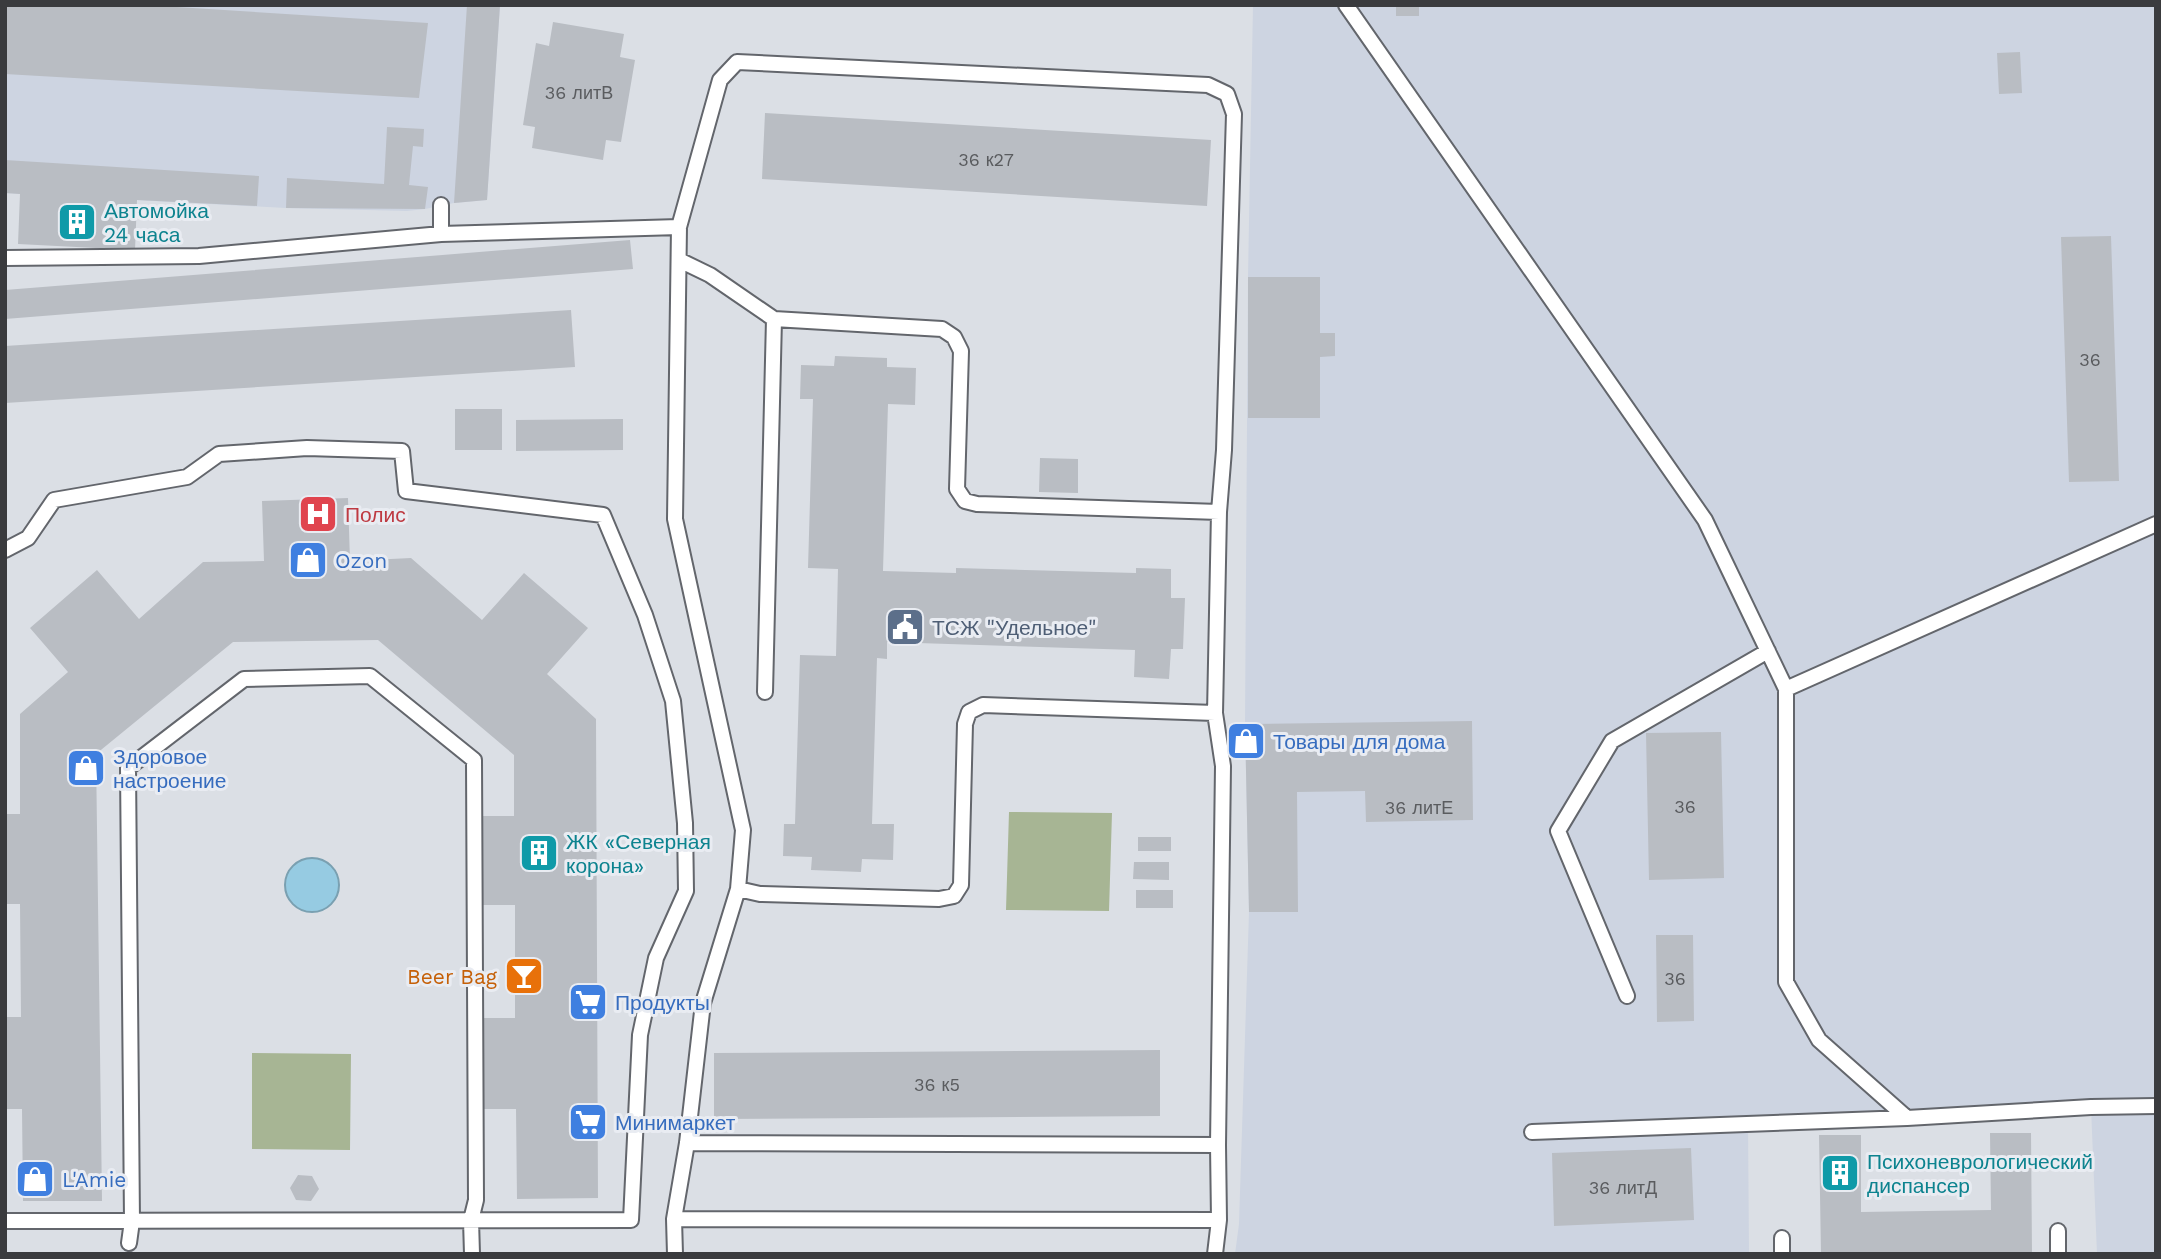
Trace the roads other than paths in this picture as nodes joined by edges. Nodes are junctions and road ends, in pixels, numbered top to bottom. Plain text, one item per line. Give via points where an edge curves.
1 (1352, 9) edge
2 (441, 205) dead end
3 (679, 227) junction
4 (441, 234) junction
5 (5, 258) edge
6 (679, 260) junction
7 (774, 319) junction
8 (1219, 512) junction
9 (2156, 524) edge
10 (5, 550) edge
11 (1768, 651) junction
12 (1786, 688) junction
13 (765, 692) dead end
14 (1215, 713) junction
15 (738, 889) junction
16 (1627, 996) dead end
17 (2156, 1106) edge
18 (1907, 1118) junction
19 (1532, 1132) dead end
20 (687, 1143) junction
21 (1218, 1145) junction
22 (674, 1219) junction
23 (471, 1220) junction
24 (1219, 1220) junction
25 (5, 1221) edge
26 (132, 1221) junction
27 (2058, 1231) dead end
28 (1782, 1238) dead end
29 (129, 1243) dead end
30 (472, 1254) edge
31 (675, 1254) edge
32 (1215, 1254) edge
33 (1783, 1254) edge
34 (2058, 1254) edge

1 - 11 lane via 1705,520
2 - 4 lane
3 - 4 lane
3 - 6 lane
3 - 8 lane via 720,80 737,62 1208,85 1227,94 1234,114
4 - 5 lane via 199,257
6 - 7 lane via 710,275
6 - 15 lane via 675,519 743,830
7 - 8 lane via 942,329 954,337 961,351 957,489 965,501
7 - 13 lane
8 - 14 lane
9 - 12 lane
10 - 23 lane via 28,538 54,500 187,477 219,454 307,448 402,451 406,491 603,515 645,615 673,701 685,823 686,891 656,958 640,1035 631,1220
11 - 12 lane
11 - 16 lane via 1612,741 1558,831
12 - 18 lane via 1786,982 1819,1040
14 - 15 lane via 983,705 969,712 965,724 961,885 954,896 815,896
14 - 21 lane via 1223,766
15 - 20 lane via 703,1003
17 - 18 lane
18 - 19 lane
20 - 21 lane
20 - 22 lane
21 - 24 lane
22 - 24 lane
22 - 31 lane
23 - 26 lane
23 - 26 lane via 475,1200 474,760 370,676 244,679 128,768
23 - 30 lane
24 - 32 lane
25 - 26 lane
26 - 29 lane
27 - 34 lane
28 - 33 lane

